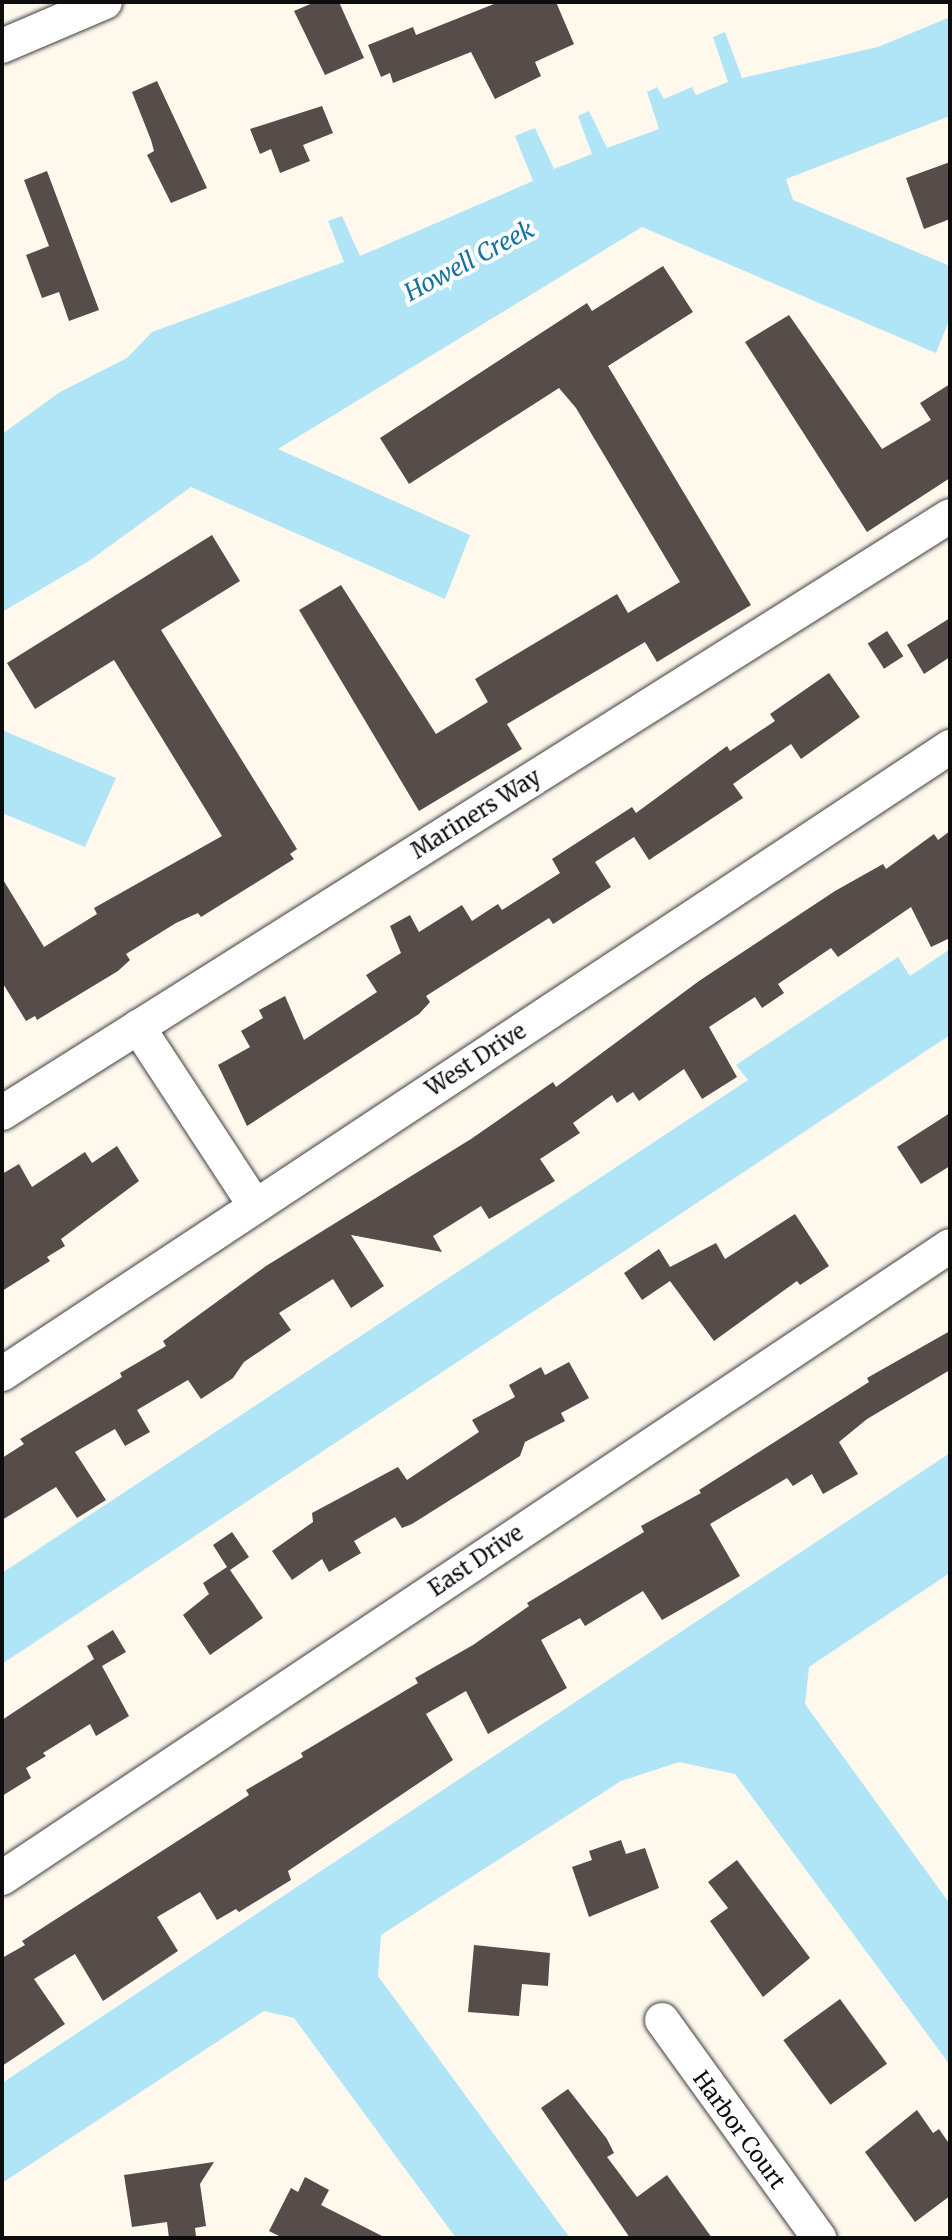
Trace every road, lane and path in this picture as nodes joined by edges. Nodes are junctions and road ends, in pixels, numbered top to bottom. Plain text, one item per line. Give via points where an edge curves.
1 (105, 2) edge
2 (2, 46) edge
3 (950, 516) edge
4 (950, 747) edge
5 (138, 1027) junction
6 (2, 1113) edge
7 (255, 1206) junction
8 (950, 1246) edge
9 (2, 1374) edge
10 (2, 1878) edge
11 (662, 2020) dead end
12 (819, 2238) edge

1 - 2 street
3 - 5 street, Mariners Way
4 - 7 street, West Drive
5 - 6 street, Mariners Way
5 - 7 street
7 - 9 street, West Drive
8 - 10 street, East Drive
11 - 12 street, Harbor Court

